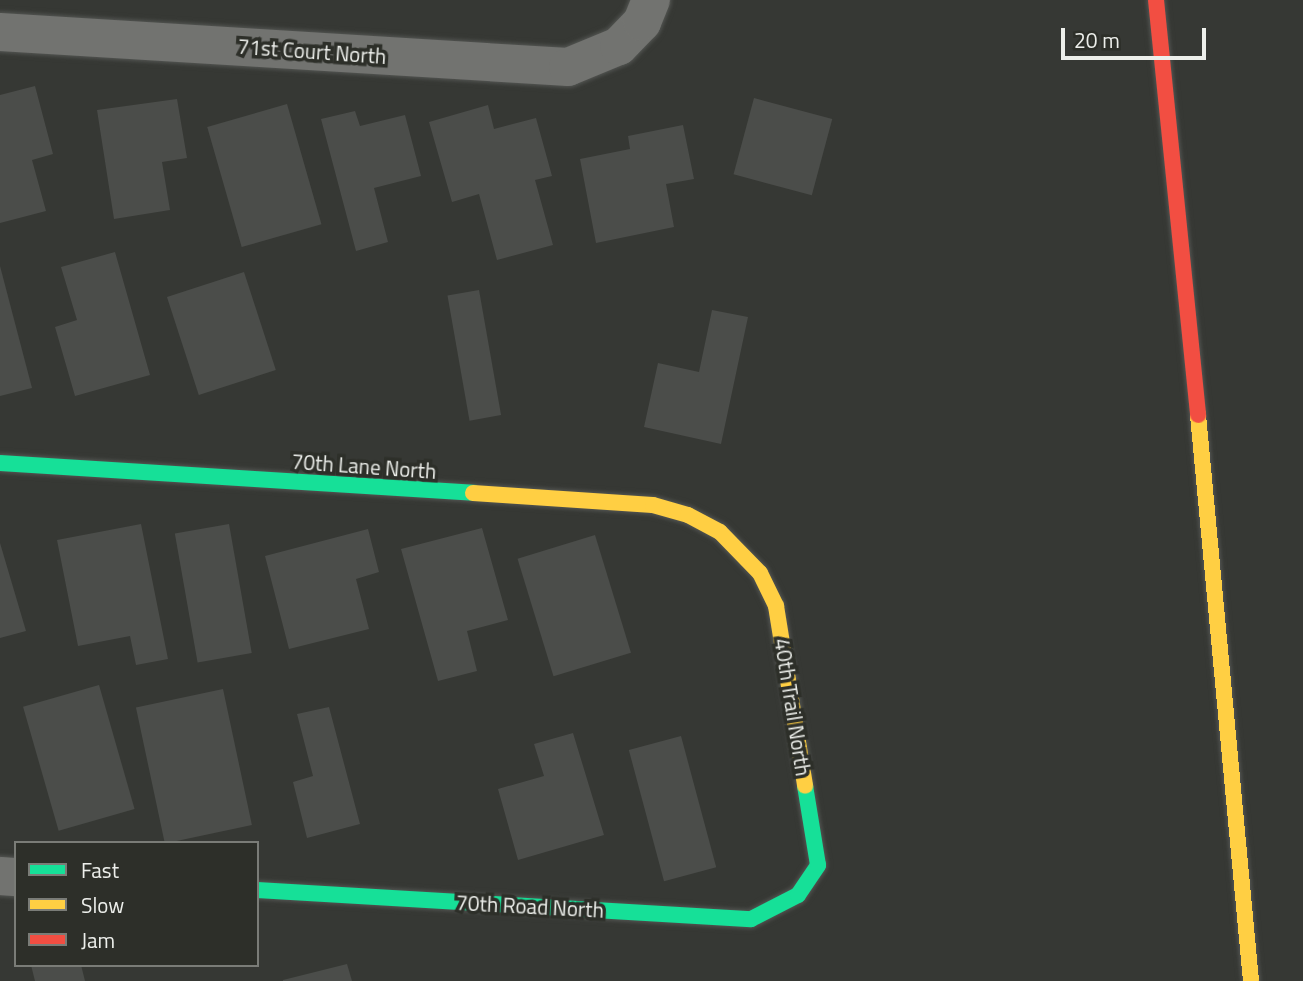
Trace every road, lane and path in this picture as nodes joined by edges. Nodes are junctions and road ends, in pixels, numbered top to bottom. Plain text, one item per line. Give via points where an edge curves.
1 (651, 0) edge
2 (1156, 0) edge
3 (0, 32) edge
4 (0, 463) edge
5 (720, 532) joint
6 (259, 890) edge
7 (798, 895) joint
8 (1251, 981) edge

1 - 3 street, 71st Court North via 642,22 619,46 568,67
2 - 8 main road via 1234,769
4 - 5 main road, 70th Lane North via 653,505 688,514
5 - 7 main road, 40th Trail North via 760,573 776,606 818,865
6 - 7 main road, 70th Road North via 751,919

